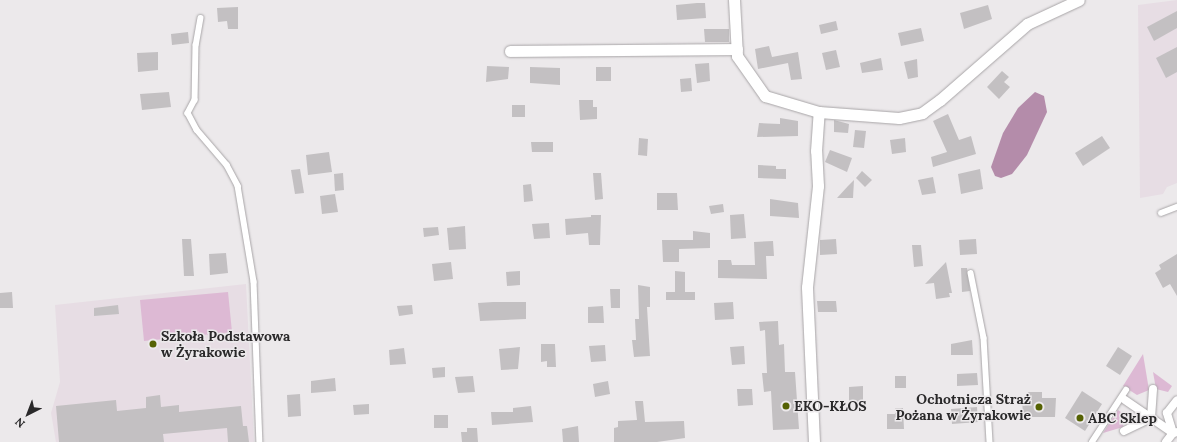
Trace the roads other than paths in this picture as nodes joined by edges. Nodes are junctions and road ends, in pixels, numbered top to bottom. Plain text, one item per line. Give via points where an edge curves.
1 (734, 0) edge
2 (1079, 0) edge
3 (200, 18) dead end
4 (737, 49) junction
5 (510, 51) dead end
6 (819, 112) junction
7 (1177, 207) edge
8 (1160, 214) dead end
9 (970, 273) dead end
10 (1153, 389) dead end
11 (1126, 390) dead end
12 (1124, 400) dead end
13 (1177, 400) edge
14 (1151, 418) junction
15 (1124, 431) dead end
16 (1175, 432) edge
17 (260, 442) edge
18 (814, 442) edge
19 (990, 442) edge
20 (1092, 442) edge
21 (1166, 442) edge
22 (1175, 442) edge

1 - 4 street
2 - 6 street via 1027,24 922,113 899,118
3 - 17 lane via 196,45 196,100 188,113 197,130 227,165 238,186 253,275
4 - 5 street
4 - 6 street via 737,56 765,96
6 - 18 street via 816,145 818,186 807,287
7 - 8 lane
9 - 19 lane via 984,338
10 - 14 street
11 - 20 lane
12 - 14 street
13 - 16 street via 1167,413
14 - 15 street
14 - 16 street
16 - 21 street
16 - 22 street

